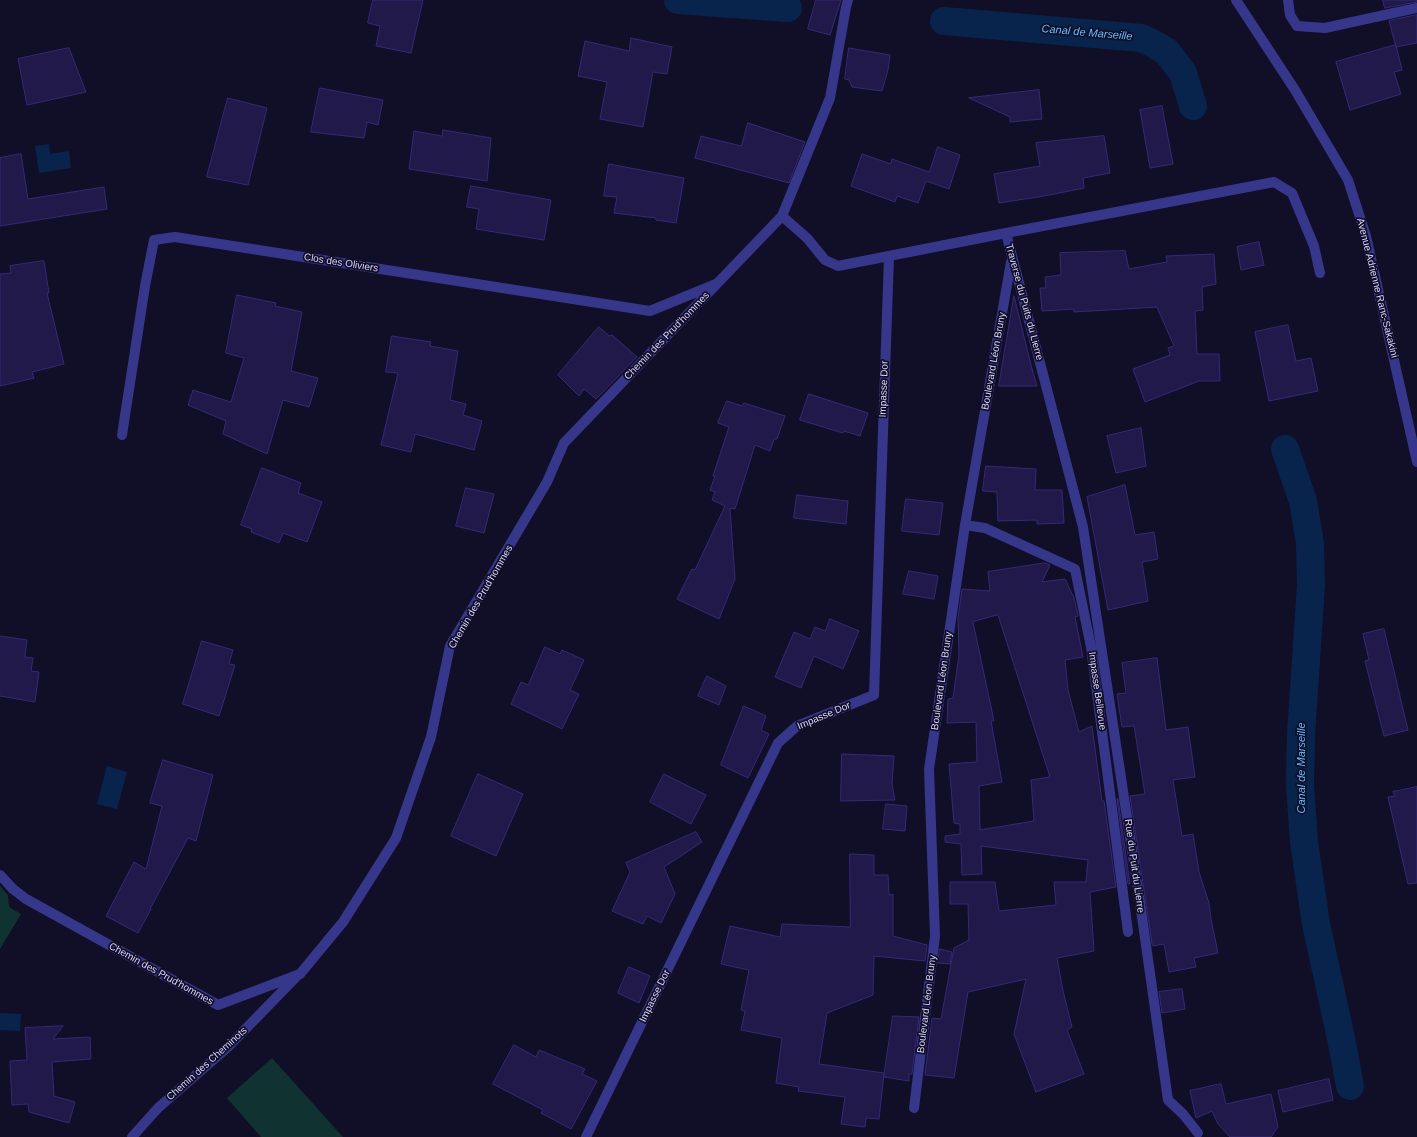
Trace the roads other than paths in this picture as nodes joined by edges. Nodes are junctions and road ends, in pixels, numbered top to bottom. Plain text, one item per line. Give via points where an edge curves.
1 (848, 0) edge
2 (1236, 0) edge
3 (1288, 0) edge
4 (1417, 8) edge
5 (782, 216) junction
6 (1006, 233) junction
7 (889, 256) junction
8 (1012, 258) junction
9 (1320, 273) dead end
10 (719, 282) junction
11 (122, 435) dead end
12 (1417, 462) edge
13 (965, 525) junction
14 (1092, 587) joint
15 (0, 876) edge
16 (1128, 932) dead end
17 (300, 974) junction
18 (914, 1108) dead end
19 (1198, 1133) dead end
20 (132, 1137) edge
21 (586, 1137) edge

1 - 5 street, Chemin des Prud'hommes via 830,98
2 - 12 street, Avenue Adrienne Ranc-Sakakini via 1295,90 1348,180 1366,236
3 - 4 street via 1290,15 1297,26 1325,28
5 - 7 street, Traverse du Puits du Lierre via 807,238 825,260 838,266
5 - 10 street, Chemin des Prud'hommes
6 - 7 street, Traverse du Puits du Lierre
6 - 8 street, Traverse du Puits du Lierre
6 - 9 street via 1274,182 1292,193 1314,246
7 - 21 street, Impasse Dor via 874,695 797,726 778,743
8 - 13 street, Boulevard Léon Bruny
8 - 14 street, Traverse du Puits du Lierre via 1083,527
10 - 11 street, Clos des Oliviers via 650,311 175,237 154,240
10 - 17 street, Chemin des Prud'hommes via 564,443 547,482 450,646 431,737 396,838 343,922
13 - 16 street, Impasse Bellevue via 985,528 1075,569 1091,647
13 - 18 street, Boulevard Léon Bruny via 929,769 935,936
14 - 19 street, Rue du Puit du Lierre via 1168,1100
15 - 17 street, Chemin des Prud'hommes via 26,899 218,1005
17 - 20 street, Chemin des Cheminots via 228,1047 158,1108

